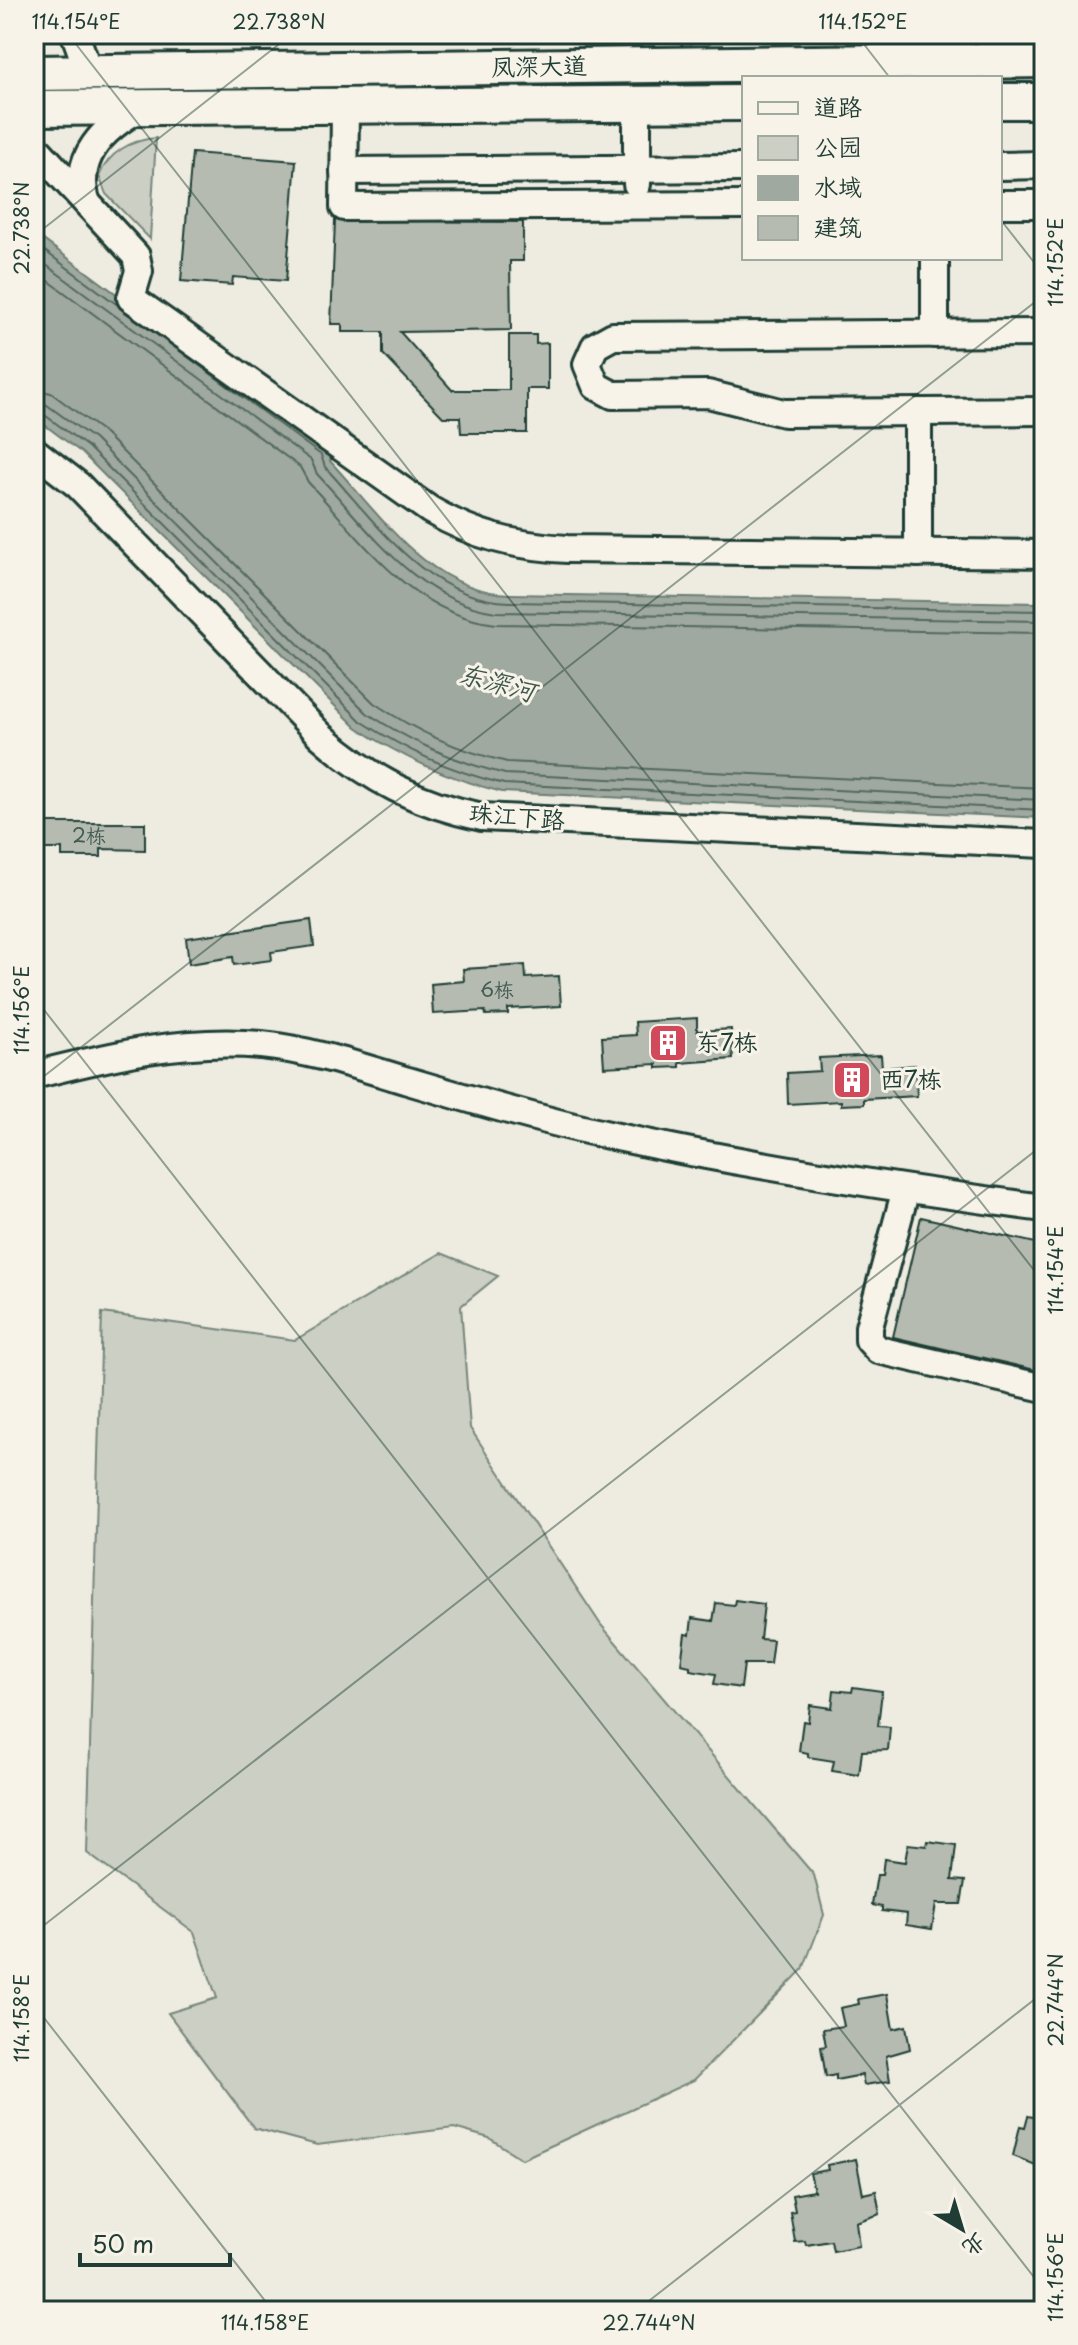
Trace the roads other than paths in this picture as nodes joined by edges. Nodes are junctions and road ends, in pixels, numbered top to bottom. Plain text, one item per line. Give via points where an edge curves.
1 (75, 34) edge
2 (1044, 60) edge
3 (34, 73) edge
4 (89, 73) junction
5 (1002, 101) edge
6 (1044, 101) edge
7 (742, 103) edge
8 (637, 104) junction
9 (345, 106) junction
10 (142, 107) junction
11 (34, 108) edge
12 (34, 146) edge
13 (1044, 165) edge
14 (1002, 166) edge
15 (742, 168) edge
16 (637, 169) junction
17 (344, 171) junction
18 (87, 203) junction
19 (1002, 204) edge
20 (1044, 204) edge
21 (742, 205) edge
22 (637, 206) junction
23 (935, 260) edge
24 (1044, 333) edge
25 (935, 334) junction
26 (1044, 411) edge
27 (918, 412) junction
28 (34, 451) edge
29 (918, 553) junction
30 (1044, 554) edge
31 (1044, 844) edge
32 (34, 1075) edge
33 (906, 1189) junction
34 (1044, 1208) edge
35 (1044, 1388) edge

1 - 4 street
2 - 4 main road, 凤深大道
3 - 4 main road, 凤深大道
5 - 6 main road
7 - 8 main road, 凤深大道
8 - 9 main road, 凤深大道
8 - 16 street
9 - 10 main road, 凤深大道
9 - 17 street
10 - 11 main road, 凤深大道
10 - 18 street via 106,133 86,158 81,186
12 - 18 street
13 - 14 street
15 - 16 street
16 - 17 street
16 - 22 street
17 - 22 street via 344,207
18 - 29 street via 138,261 131,298 463,529 497,541 567,549
19 - 20 street
21 - 22 street
23 - 25 street
24 - 25 street
25 - 27 street via 613,336 595,346 587,364 596,386 613,395 708,394 784,413
26 - 27 street
27 - 29 street
28 - 31 street, 珠江下路 via 78,485 321,736 349,760 411,797 482,817
29 - 30 street
32 - 33 street via 130,1052 198,1044 263,1045 616,1136
33 - 34 street
33 - 35 street via 869,1340 878,1350

